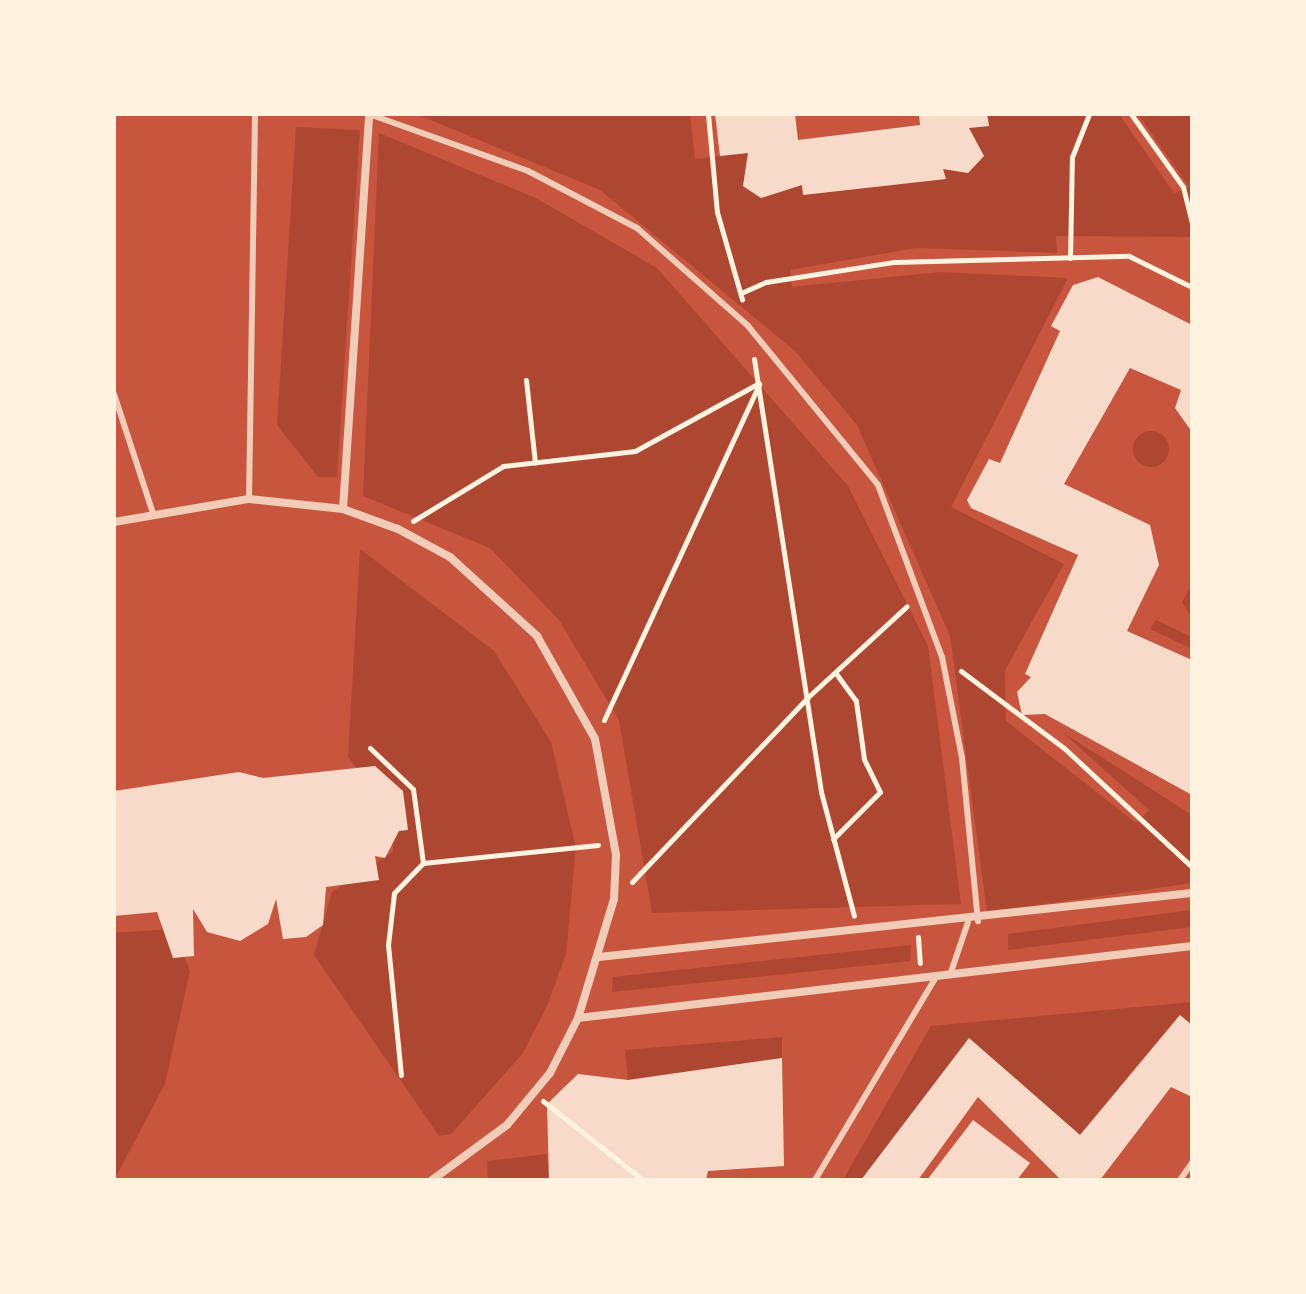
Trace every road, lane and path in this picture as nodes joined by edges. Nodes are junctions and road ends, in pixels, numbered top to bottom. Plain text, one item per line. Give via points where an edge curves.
1 (255, 114) edge
2 (369, 114) edge
3 (708, 114) edge
4 (1089, 114) edge
5 (1131, 114) edge
6 (1192, 223) edge
7 (1070, 258) junction
8 (1192, 287) edge
9 (741, 293) junction
10 (748, 326) junction
11 (526, 380) dead end
12 (759, 383) junction
13 (114, 394) edge
14 (535, 463) junction
15 (249, 499) junction
16 (343, 509) junction
17 (153, 513) junction
18 (114, 522) edge
19 (398, 529) junction
20 (922, 593) junction
21 (942, 657) junction
22 (835, 672) junction
23 (808, 697) junction
24 (595, 739) junction
25 (370, 748) dead end
26 (833, 839) junction
27 (615, 843) junction
28 (423, 863) junction
29 (1192, 867) edge
30 (1192, 893) edge
31 (614, 899) junction
32 (973, 921) junction
33 (917, 927) junction
34 (858, 932) junction
35 (1192, 946) edge
36 (599, 957) junction
37 (950, 977) junction
38 (935, 979) junction
39 (922, 980) junction
40 (578, 1018) junction
41 (401, 1075) dead end
42 (533, 1093) junction
43 (1192, 1163) edge
44 (432, 1180) edge
45 (643, 1180) edge
46 (815, 1180) edge
47 (1180, 1180) edge

1 - 15 lane
2 - 10 lane via 588,199 664,249
2 - 16 street
3 - 9 path via 717,212
4 - 7 path via 1072,157
5 - 6 path via 1183,187
7 - 8 path via 1129,256
7 - 9 path via 894,262 766,282
9 - 10 path
10 - 12 path
10 - 20 lane via 878,485
11 - 14 path
12 - 14 path via 635,451
12 - 23 path
12 - 24 path
13 - 17 lane
14 - 19 path via 503,466
15 - 16 street
15 - 17 street
16 - 19 street
17 - 18 street
19 - 24 street via 450,557 537,636
20 - 21 lane
20 - 22 path
21 - 29 path via 1064,748
21 - 32 lane via 962,758
22 - 23 path
22 - 26 path via 856,701 864,759 880,792
23 - 26 path
23 - 31 path
24 - 27 street
25 - 28 path via 413,789
26 - 34 path
27 - 28 path
27 - 31 street
28 - 41 path via 394,893 388,945
30 - 32 street
31 - 36 street
32 - 33 street
32 - 37 lane
33 - 34 street
33 - 39 path
34 - 36 street
35 - 37 street
36 - 40 street
37 - 38 street
38 - 39 street
38 - 46 lane
39 - 40 street
40 - 42 street
42 - 44 street via 507,1125
42 - 45 path
43 - 47 lane

